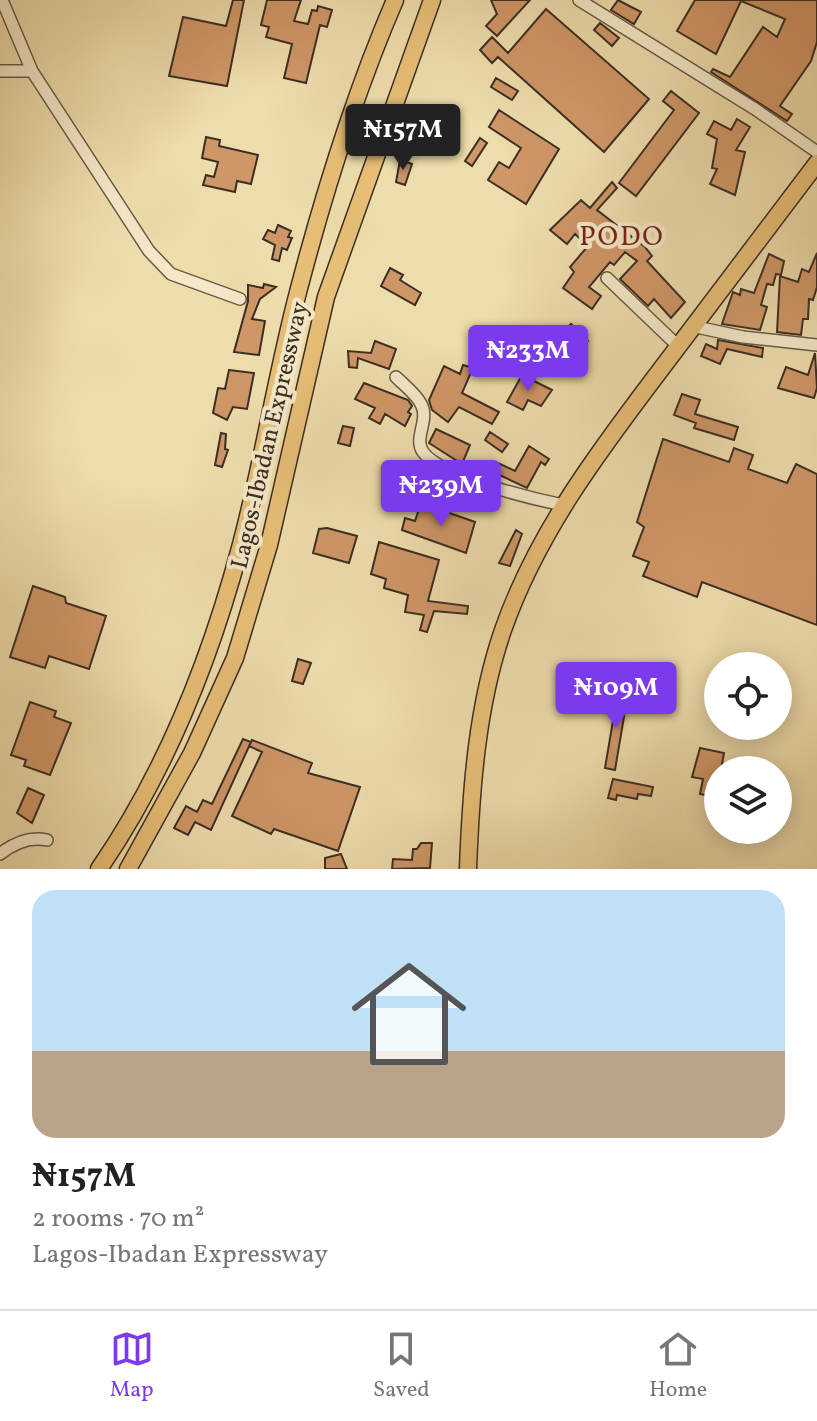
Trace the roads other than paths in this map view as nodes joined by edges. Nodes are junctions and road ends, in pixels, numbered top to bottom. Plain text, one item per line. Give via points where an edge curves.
1 (2, 0) edge
2 (395, 0) edge
3 (432, 0) edge
4 (579, 0) edge
5 (0, 71) edge
6 (32, 71) junction
7 (817, 152) edge
8 (817, 163) edge
9 (607, 278) dead end
10 (240, 299) dead end
11 (692, 326) junction
12 (817, 345) edge
13 (678, 346) junction
14 (396, 377) dead end
15 (563, 505) junction
16 (47, 840) dead end
17 (0, 854) edge
18 (99, 869) edge
19 (128, 869) edge
20 (468, 869) edge

1 - 6 street
2 - 18 highway, Lagos-Ibadan Expressway via 307,261 221,615 170,742
3 - 19 highway, Lagos-Ibadan Expressway via 326,297 269,545 235,658 192,753
4 - 7 street
5 - 6 street
6 - 10 street via 149,251 171,274
8 - 11 highway
9 - 13 street
11 - 12 street
11 - 13 highway
13 - 15 highway
14 - 15 street via 420,401 426,418 420,442 433,460 517,496
15 - 20 highway via 525,576 494,661 473,782
16 - 17 street via 14,843

